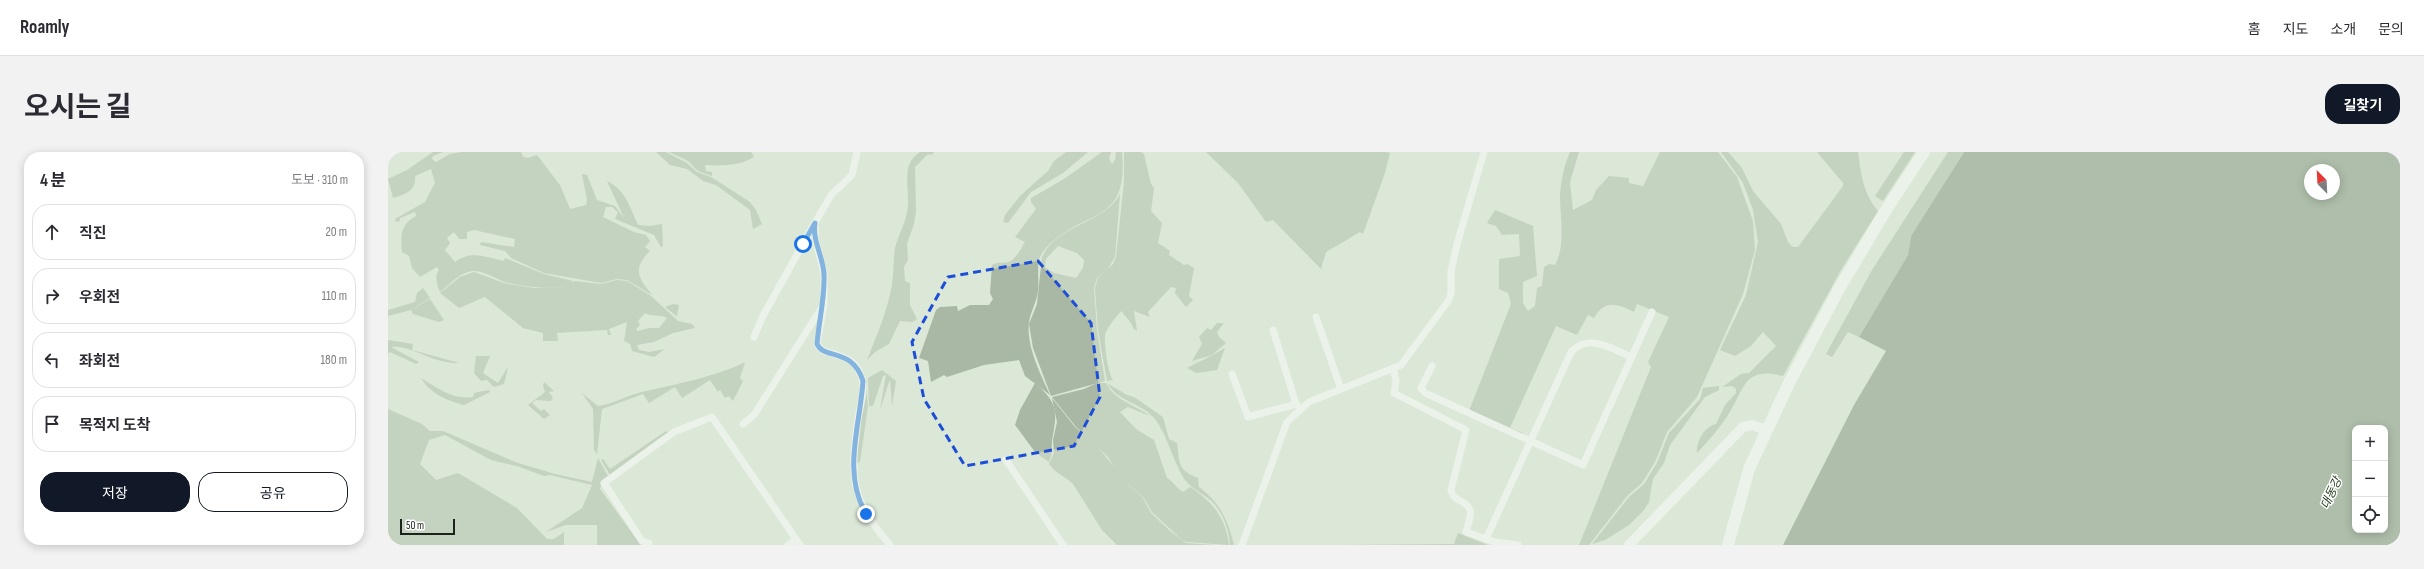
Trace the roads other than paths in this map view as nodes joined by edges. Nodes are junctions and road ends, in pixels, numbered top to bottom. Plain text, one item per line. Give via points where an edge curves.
1 (857, 152) edge
2 (1484, 152) edge
3 (1924, 152) edge
4 (815, 223) junction
5 (824, 305) junction
6 (1652, 312) dead end
7 (1316, 317) dead end
8 (1273, 330) dead end
9 (754, 337) dead end
10 (1631, 357) junction
11 (1432, 366) dead end
12 (1393, 368) junction
13 (1232, 374) dead end
14 (1341, 389) junction
15 (1298, 406) junction
16 (743, 424) dead end
17 (1766, 430) junction
18 (1530, 443) junction
19 (1006, 460) dead end
20 (1486, 539) junction
21 (798, 542) edge
22 (649, 543) dead end
23 (788, 545) edge
24 (890, 545) edge
25 (1063, 545) edge
26 (1242, 545) edge
27 (1518, 545) edge
28 (1629, 545) edge
29 (1728, 545) edge

1 - 4 street via 852,175 831,195
2 - 12 street via 1457,244 1451,271 1449,300 1401,365
3 - 17 highway via 1839,289
4 - 5 street via 815,238 824,273
4 - 9 street
5 - 16 street via 754,415
5 - 24 street via 818,347 850,360 858,369 863,381 852,461 857,492 869,518
6 - 10 street
7 - 14 street
8 - 15 street
10 - 18 street via 1590,342 1575,347
10 - 18 street via 1583,465
11 - 18 street via 1421,388 1424,393
12 - 14 street
12 - 20 street via 1396,381 1394,393 1466,430 1452,482 1452,495 1471,512 1466,532
13 - 15 street via 1248,418
14 - 15 street
15 - 26 street via 1283,428
17 - 28 main road via 1752,424 1743,427
17 - 29 highway via 1749,469
18 - 20 street
19 - 25 street
20 - 27 street
21 - 22 street via 712,417 674,432 604,483 642,541
21 - 23 street

